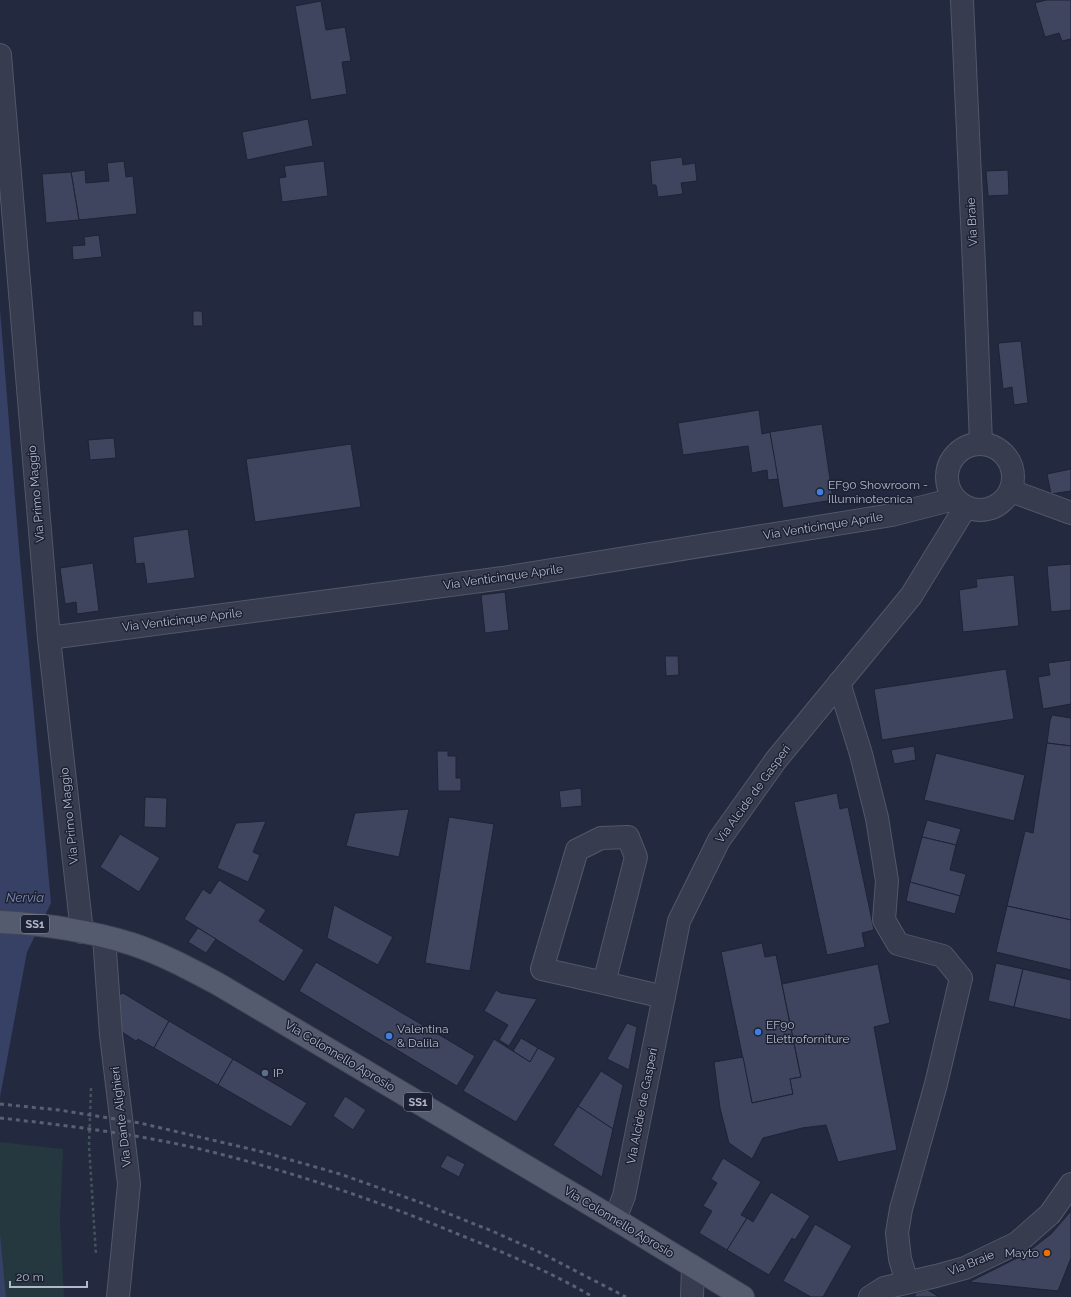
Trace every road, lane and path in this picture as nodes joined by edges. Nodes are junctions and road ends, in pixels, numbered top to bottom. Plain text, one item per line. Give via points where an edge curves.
1 (962, 0) edge
2 (0, 55) edge
3 (981, 443) junction
4 (1011, 491) junction
5 (960, 504) junction
6 (1071, 513) edge
7 (49, 638) junction
8 (839, 683) junction
9 (0, 922) edge
10 (76, 931) junction
11 (104, 937) junction
12 (604, 983) junction
13 (664, 997) junction
14 (91, 1095) dead end
15 (1071, 1184) edge
16 (615, 1219) junction
17 (96, 1259) dead end
18 (693, 1267) junction
19 (907, 1282) junction
20 (118, 1297) edge
21 (692, 1297) edge
22 (743, 1297) edge
23 (870, 1297) edge

1 - 3 street, Via Braie
2 - 7 street, Via Primo Maggio
3 - 4 street via 997,448 1009,459 1014,475
3 - 5 street via 962,449 950,463 946,482
4 - 5 street via 1000,505 983,511
4 - 6 street
5 - 7 street, Via Venticinque Aprile via 503,578
5 - 8 street, Via Alcide de Gasperi via 911,596
7 - 10 street, Via Primo Maggio
8 - 13 street, Via Alcide de Gasperi via 776,760 719,840 680,921
8 - 19 street via 877,818 887,881 884,920 898,944 943,956 961,978 936,1084 901,1209 897,1234 900,1259
9 - 10 main road, SS1 via 27,923
10 - 11 main road, Via Colonnello Aprosio / SS1
11 - 16 main road, Via Colonnello Aprosio / SS1 via 160,955 218,984
11 - 20 street, Via Dante Alighieri via 129,1184
12 - 12 street via 636,857 628,836 601,838 577,850 542,969
12 - 13 street
13 - 16 street, Via Alcide de Gasperi via 624,1196
14 - 17 path via 89,1145
15 - 19 street, Via Braie via 1050,1214 1017,1243 964,1268
16 - 18 main road, Via Colonnello Aprosio / SS1
18 - 21 street
18 - 22 main road, Via Colonnello Aprosio / SS1
19 - 23 street, Via Braie via 884,1288

